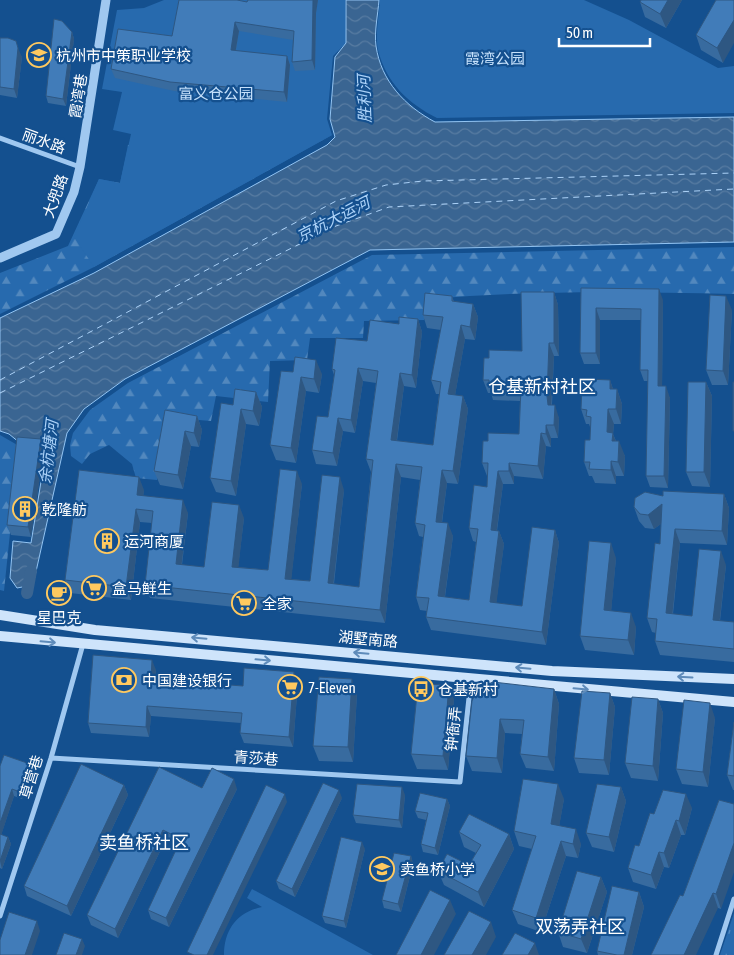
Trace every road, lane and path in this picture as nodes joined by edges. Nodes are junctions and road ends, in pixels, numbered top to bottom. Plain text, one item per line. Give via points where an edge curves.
1 (106, 0) edge
2 (0, 138) edge
3 (80, 167) junction
4 (0, 258) edge
5 (0, 616) edge
6 (0, 636) edge
7 (83, 644) junction
8 (471, 679) junction
9 (734, 679) edge
10 (734, 702) edge
11 (50, 758) junction
12 (460, 782) joint
13 (734, 899) edge
14 (0, 916) edge
15 (716, 955) edge

1 - 3 street, 霞湾巷
2 - 3 street, 丽水路
3 - 4 street, 大兜路 via 74,192 56,234
9 -> 5 main road, 湖墅南路 via 552,671 94,630
6 -> 7 main road, 湖墅南路
7 -> 8 main road, 湖墅南路
7 - 11 street, 草营巷
8 -> 10 main road, 湖墅南路
8 - 12 street, 钟衙弄
11 - 12 street, 青莎巷
11 - 14 street, 草营巷
13 - 15 street

